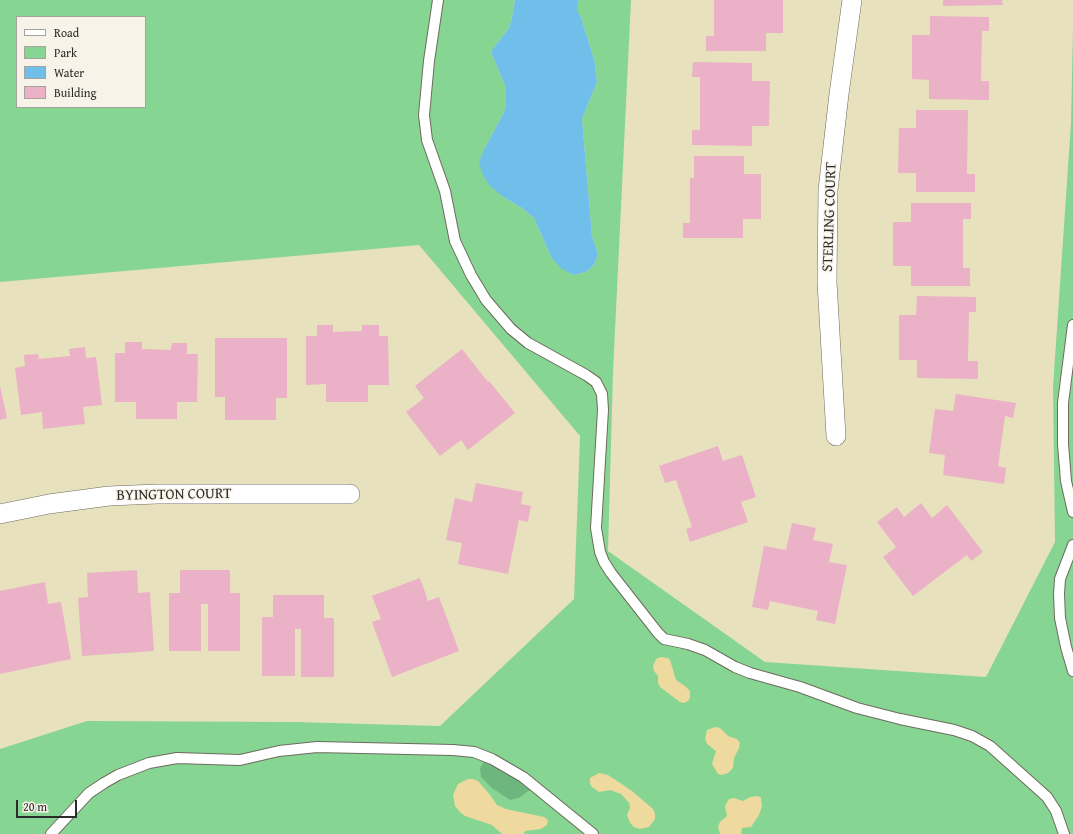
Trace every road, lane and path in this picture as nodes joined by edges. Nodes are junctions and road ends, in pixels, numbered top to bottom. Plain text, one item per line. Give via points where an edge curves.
1 (438, 0) edge
2 (852, 0) edge
3 (1073, 325) edge
4 (836, 436) dead end
5 (350, 494) dead end
6 (1073, 512) edge
7 (0, 514) edge
8 (1073, 545) edge
9 (1073, 671) edge
10 (51, 834) edge
11 (593, 834) edge
12 (1064, 834) edge

1 - 12 lane via 424,115 427,140 445,191 455,241 486,300 511,329 528,343 596,382 602,394 604,410 596,528 600,552 611,573 664,639 705,650 750,674 800,687 857,708 954,730 990,746 1046,797 1056,812
2 - 4 street, STERLING COURT via 828,190 827,282
3 - 6 lane via 1063,403 1062,444
5 - 7 street, BYINGTON COURT via 109,496
8 - 9 lane via 1060,579 1060,618
10 - 11 lane via 89,793 118,775 149,763 177,758 240,760 279,751 317,747 474,752 523,777

